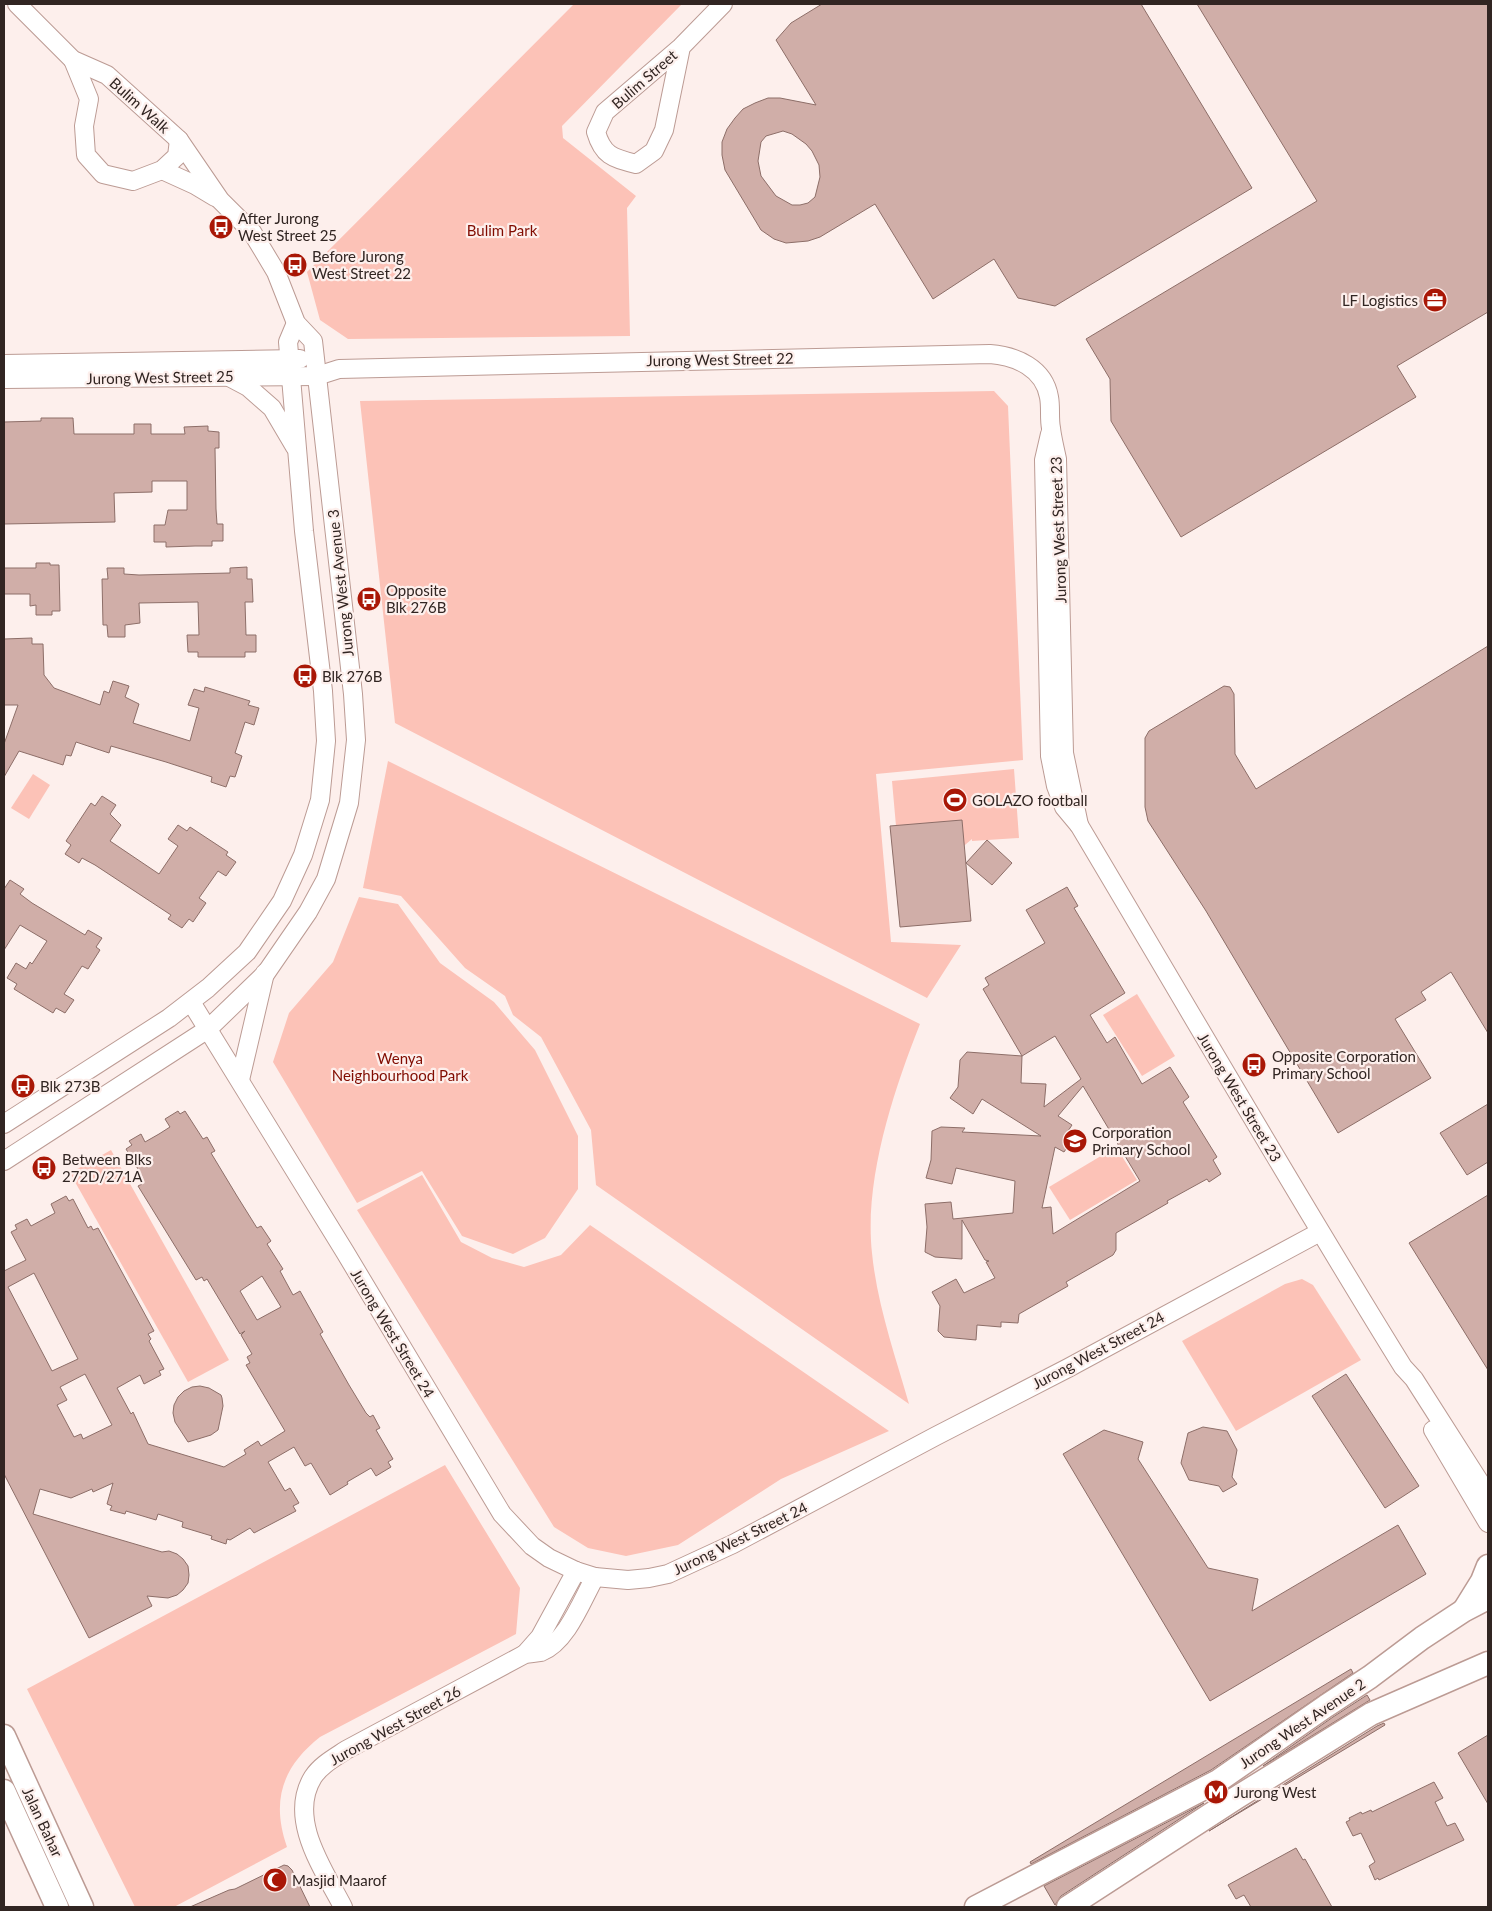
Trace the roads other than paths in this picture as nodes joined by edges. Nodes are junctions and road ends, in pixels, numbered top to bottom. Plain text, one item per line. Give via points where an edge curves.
1 (18, 4) edge
2 (723, 4) edge
3 (681, 47) junction
4 (73, 60) junction
5 (179, 140) junction
6 (162, 170) junction
7 (220, 200) junction
8 (296, 323) junction
9 (4, 364) edge
10 (316, 367) junction
11 (290, 368) junction
12 (227, 376) junction
13 (4, 379) edge
14 (1051, 428) joint
15 (296, 449) junction
16 (266, 973) junction
17 (191, 1002) junction
18 (208, 1029) junction
19 (240, 1080) junction
20 (4, 1124) edge
21 (4, 1161) edge
22 (1320, 1232) junction
23 (1403, 1367) junction
24 (1488, 1495) edge
25 (1488, 1524) edge
26 (1488, 1566) edge
27 (576, 1571) junction
28 (595, 1577) junction
29 (1488, 1598) edge
30 (1463, 1611) junction
31 (525, 1654) junction
32 (1488, 1664) edge
33 (4, 1736) edge
34 (4, 1792) edge
35 (57, 1907) edge
36 (82, 1907) edge
37 (343, 1907) edge
38 (976, 1907) edge
39 (1068, 1907) edge

1 - 4 street, Bulim Walk
2 - 3 street, Bulim Street
3 - 3 street, Bulim Street via 664,130 654,150 636,164 613,158 600,147 596,132 605,112
4 - 5 street, Bulim Walk via 107,75
4 - 6 street, Bulim Walk via 89,99 84,126 86,154 102,174 133,181
5 - 6 street, Bulim Walk via 177,156
5 - 7 street, Bulim Walk
6 - 7 street, Bulim Walk
7 - 8 street, Bulim Walk via 252,232 271,264
8 - 10 street, Bulim Walk via 313,341
8 - 11 street via 288,342
9 - 11 street, Jurong West Street 25
10 - 11 street, Jurong West Street 25
10 - 14 street, Jurong West Street 22 via 1006,355 1033,369 1043,382 1049,396
10 - 16 street, Jurong West Avenue 3 via 356,740 349,803 326,880
11 - 12 street, Jurong West Street 25
11 - 15 street, Jurong West Avenue 3
12 - 13 street, Jurong West Street 25
12 - 15 street via 248,387 272,408
14 - 22 street, Jurong West Street 23 via 1044,460 1050,756 1056,786 1064,807
15 - 17 street, Jurong West Avenue 3 via 323,690 326,742 320,800 304,855 282,901 247,952
16 - 18 street, Jurong West Avenue 3
16 - 19 street
17 - 18 street, Jurong West Street 24
17 - 20 street, Jurong West Avenue 3
18 - 19 street, Jurong West Street 24
18 - 21 street, Jurong West Avenue 3
19 - 27 street, Jurong West Street 24 via 502,1514 532,1546
22 - 23 street, Jurong West Street 23
22 - 28 street, Jurong West Street 24 via 733,1544 668,1574 628,1580
23 - 24 street, Jurong West Street 23 via 1414,1378
23 - 25 street, Jurong West Street 23 via 1407,1385
26 - 30 main road
27 - 28 street, Jurong West Street 24
27 - 31 street, Jurong West Street 26 via 540,1637
28 - 31 street, Jurong West Street 26 via 561,1637 540,1652
29 - 30 main road, Jurong West Avenue 2
30 - 38 main road, Jurong West Avenue 2 via 1218,1780
31 - 37 street, Jurong West Street 26 via 346,1750 326,1763 314,1776 305,1794 305,1824 321,1865
32 - 39 main road, Jurong West Avenue 2 via 1371,1714
33 - 36 main road, Jalan Bahar
34 - 35 main road, Jalan Bahar

